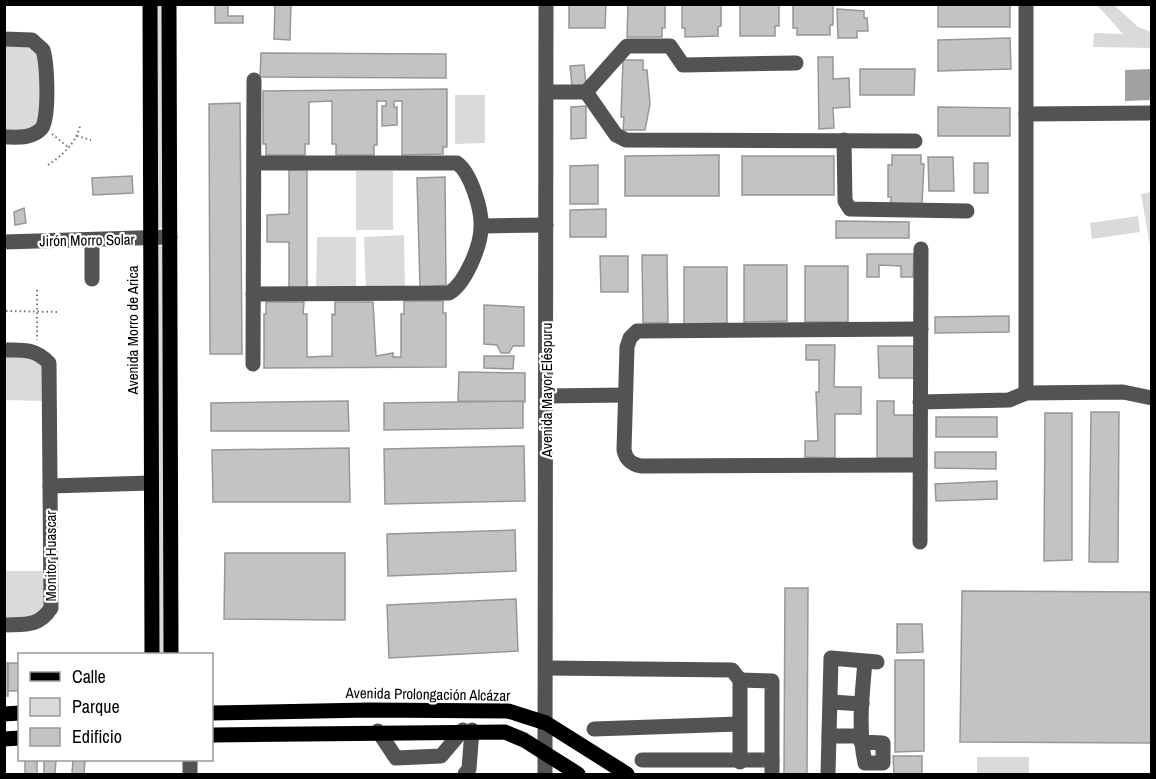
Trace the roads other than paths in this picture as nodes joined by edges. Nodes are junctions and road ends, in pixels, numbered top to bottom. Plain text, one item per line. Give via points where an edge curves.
1 (150, 4) edge
2 (169, 4) edge
3 (546, 4) edge
4 (1026, 4) edge
5 (4, 39) edge
6 (796, 63) dead end
7 (254, 80) dead end
8 (547, 92) junction
9 (586, 92) junction
10 (1152, 113) edge
11 (1026, 114) junction
12 (4, 137) edge
13 (844, 140) junction
14 (915, 141) dead end
15 (254, 163) junction
16 (967, 211) dead end
17 (546, 225) junction
18 (482, 226) junction
19 (170, 237) junction
20 (149, 238) junction
21 (92, 240) junction
22 (4, 242) edge
23 (921, 249) dead end
24 (92, 279) dead end
25 (253, 294) junction
26 (921, 329) junction
27 (4, 350) edge
28 (253, 364) dead end
29 (1026, 393) junction
30 (625, 395) junction
31 (546, 396) junction
32 (1152, 398) edge
33 (920, 402) junction
34 (920, 465) junction
35 (151, 483) junction
36 (50, 486) junction
37 (920, 542) dead end
38 (4, 625) edge
39 (152, 653) edge
40 (171, 653) edge
41 (547, 668) junction
42 (740, 680) junction
43 (831, 702) junction
44 (862, 704) junction
45 (369, 710) junction
46 (213, 713) edge
47 (546, 723) junction
48 (739, 724) junction
49 (594, 729) dead end
50 (467, 730) junction
51 (374, 731) junction
52 (213, 735) edge
53 (829, 736) junction
54 (546, 752) junction
55 (642, 760) dead end
56 (740, 762) junction
57 (772, 767) edge
58 (465, 774) edge
59 (545, 774) edge
60 (578, 774) edge
61 (627, 774) edge
62 (828, 774) edge

1 - 20 main road, Avenida Morro de Arica
2 - 19 main road
3 - 8 street, Avenida Mayor Eléspuru
4 - 11 street
5 - 12 street via 32,40 43,50 46,117 43,126 25,137
6 - 9 street via 683,65 670,46 627,46
7 - 15 street
8 - 9 street
8 - 17 street, Avenida Mayor Eléspuru
9 - 13 street via 616,135 626,140
10 - 11 street
11 - 29 street
13 - 14 street
13 - 16 street via 845,201 850,209
15 - 18 street via 457,163 467,174
15 - 25 street
17 - 18 street
17 - 31 street, Avenida Mayor Eléspuru
18 - 25 street via 464,280 449,293
19 - 20 street, Jirón Morro Solar
19 - 40 main road
20 - 21 street, Jirón Morro Solar
20 - 35 main road, Avenida Morro de Arica
21 - 22 street, Jirón Morro Solar
21 - 24 street
23 - 26 street
25 - 28 street
26 - 30 street via 644,329 630,338 627,347
26 - 33 street
27 - 36 street, Monitor Huascar via 31,350 49,363
29 - 32 street via 1123,392
29 - 33 street via 1009,400
30 - 31 street
30 - 34 street via 624,450 626,458 641,466
31 - 41 street, Avenida Mayor Eléspuru
33 - 34 street
34 - 37 street
35 - 36 street
35 - 39 main road, Avenida Morro de Arica
36 - 38 street, Monitor Huascar via 51,608 35,624
41 - 42 street via 732,669
41 - 47 street, Avenida Mayor Eléspuru
42 - 48 street
42 - 57 street via 772,681
43 - 44 street
43 - 44 street via 831,658 871,662
43 - 53 street
44 - 53 street via 861,739
45 - 46 main road, Avenida Prolongación Alcázar
45 - 47 main road, Avenida Prolongación Alcázar via 508,711
45 - 51 main road
47 - 54 street, Avenida Mayor Eléspuru
47 - 61 main road, Avenida Prolongación Alcázar
48 - 49 street
48 - 56 street
50 - 51 main road
50 - 51 street via 441,756 396,758
50 - 54 main road via 505,732
50 - 58 street via 469,769
51 - 52 main road
53 - 62 street
54 - 59 street, Avenida Mayor Eléspuru
54 - 60 main road
55 - 56 street
56 - 57 street

